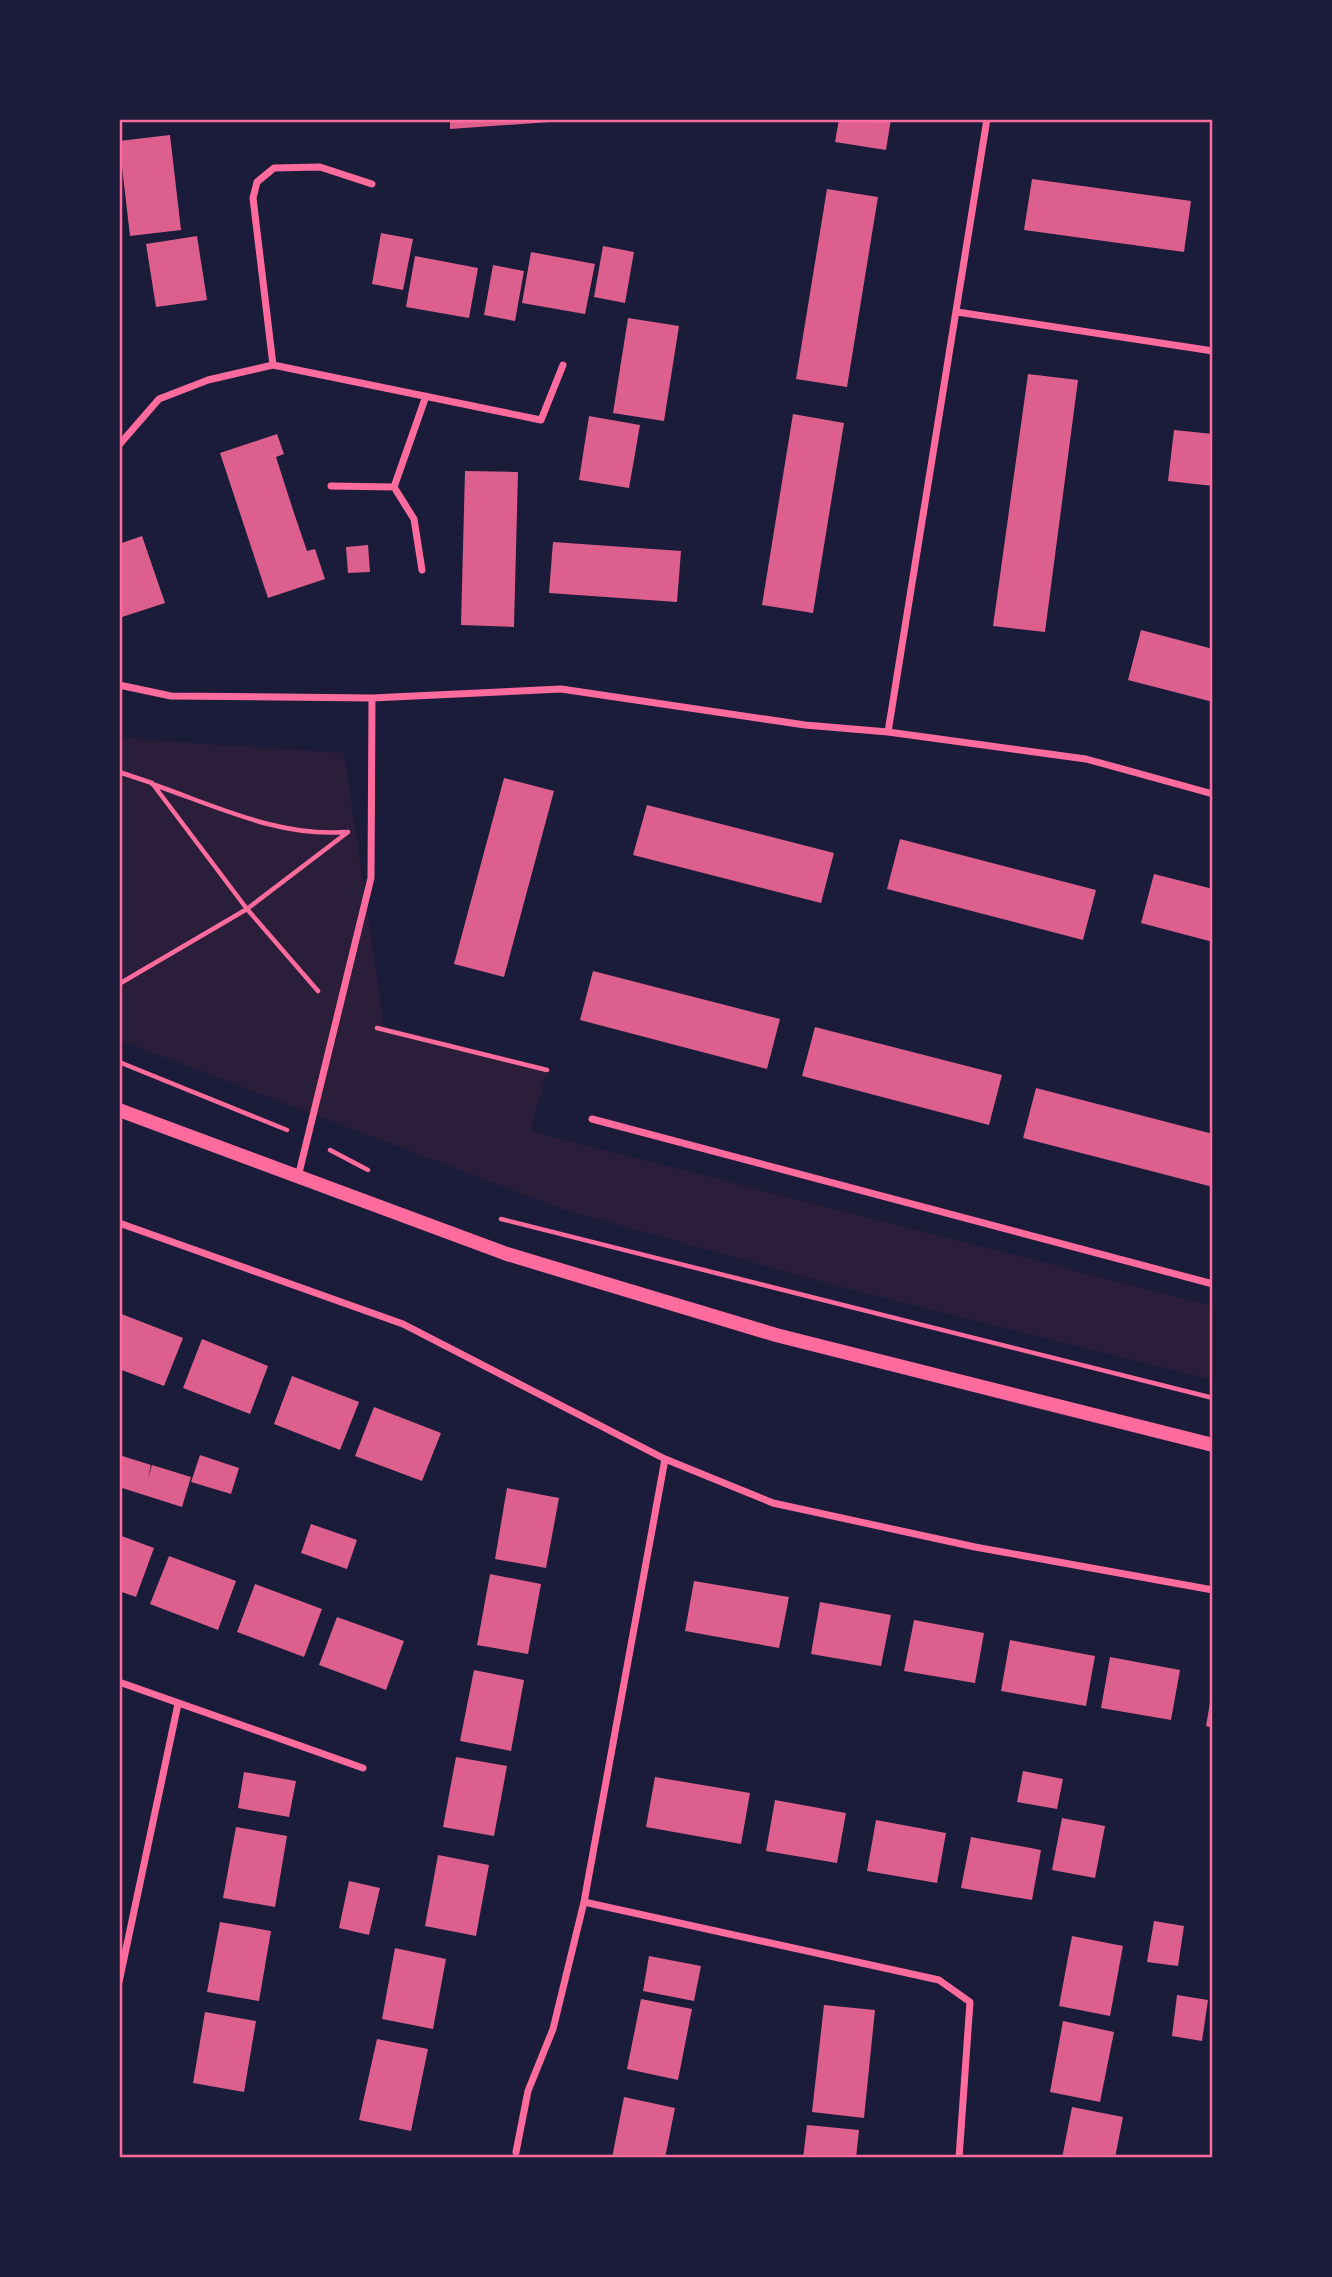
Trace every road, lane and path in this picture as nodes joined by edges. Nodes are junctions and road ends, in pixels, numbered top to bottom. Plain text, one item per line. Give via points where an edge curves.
1 (987, 119) edge
2 (372, 184) dead end
3 (957, 312) junction
4 (1213, 351) edge
5 (273, 365) junction
6 (563, 365) dead end
7 (426, 396) junction
8 (119, 445) edge
9 (331, 485) dead end
10 (394, 487) junction
11 (422, 570) dead end
12 (119, 685) edge
13 (372, 698) junction
14 (888, 732) junction
15 (119, 772) edge
16 (152, 783) junction
17 (1213, 794) edge
18 (372, 831) junction
19 (345, 832) junction
20 (247, 909) junction
21 (119, 984) edge
22 (318, 992) dead end
23 (377, 1028) dead end
24 (119, 1062) edge
25 (547, 1070) dead end
26 (119, 1110) edge
27 (592, 1119) dead end
28 (308, 1139) junction
29 (380, 1176) dead end
30 (297, 1177) junction
31 (494, 1217) dead end
32 (119, 1223) edge
33 (1213, 1284) edge
34 (1213, 1398) edge
35 (1213, 1445) edge
36 (665, 1459) junction
37 (1213, 1590) edge
38 (119, 1682) edge
39 (178, 1704) junction
40 (363, 1768) dead end
41 (584, 1902) junction
42 (119, 1983) edge
43 (516, 2152) dead end
44 (959, 2158) edge

1 - 3 street
2 - 5 street via 320,167 274,168 257,182 253,198
3 - 4 street
3 - 14 street
5 - 7 street
5 - 8 street via 208,380 159,399
6 - 7 street via 541,419
7 - 10 street
9 - 10 street
10 - 11 street via 414,519
12 - 13 street via 171,696
13 - 14 street via 561,689 804,725
13 - 18 street
14 - 17 street via 1086,759
15 - 16 path
16 - 19 path via 282,830
16 - 20 path
18 - 19 path
18 - 28 street via 371,878
19 - 20 path
20 - 21 path
20 - 22 path
23 - 25 path
24 - 28 path
26 - 30 main road
27 - 33 street
28 - 29 path
28 - 30 street
30 - 35 main road via 507,1254 776,1335
31 - 34 path
32 - 36 street via 403,1324
36 - 37 street via 774,1503 975,1548
36 - 41 street
38 - 39 street
39 - 40 street
39 - 42 street
41 - 43 street via 553,2029 528,2091
41 - 44 street via 939,1980 970,2002

